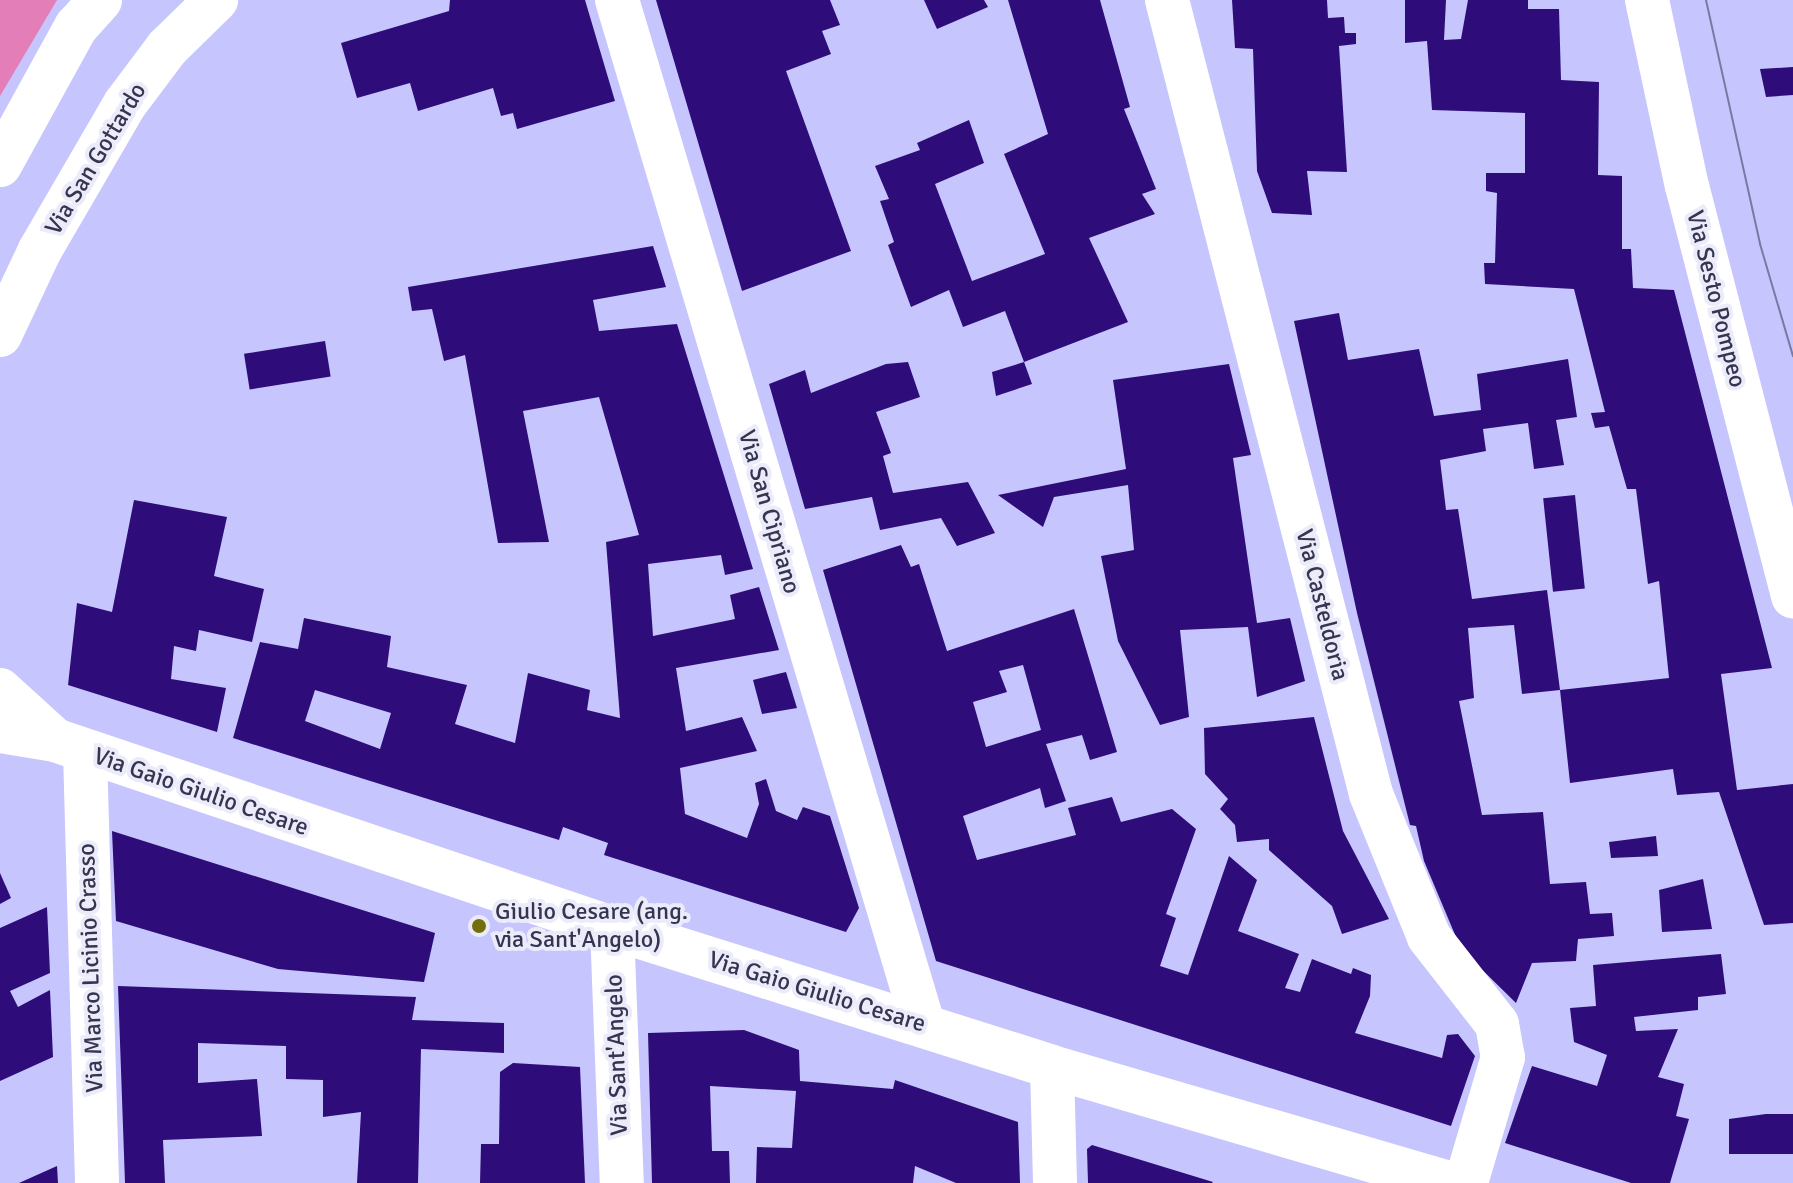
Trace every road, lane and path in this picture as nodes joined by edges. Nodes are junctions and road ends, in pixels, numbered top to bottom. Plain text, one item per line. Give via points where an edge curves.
1 (100, 0) edge
2 (216, 0) edge
3 (617, 0) edge
4 (1167, 0) edge
5 (1647, 0) edge
6 (0, 165) edge
7 (0, 335) edge
8 (1793, 597) edge
9 (0, 690) edge
10 (0, 731) edge
11 (70, 746) junction
12 (612, 928) junction
13 (923, 1024) junction
14 (1052, 1067) junction
15 (97, 1183) edge
16 (622, 1183) edge
17 (1055, 1183) edge
18 (1448, 1183) edge
19 (1466, 1183) edge

1 - 6 street via 76,27
2 - 7 street, Via San Gottardo via 167,48 125,104 40,250
3 - 13 street, Via San Cipriano
4 - 19 street, Via Casteldoria via 1371,794 1429,937 1497,1024 1503,1057
5 - 8 street, Via Sesto Pompeo via 1687,186
9 - 11 street, Via Gaio Giulio Cesare
10 - 11 street, Via Gaio Giulio Cesare
11 - 12 street, Via Gaio Giulio Cesare
11 - 15 street, Via Marco Licinio Crasso
12 - 13 street, Via Gaio Giulio Cesare
12 - 16 street, Via Sant'Angelo
13 - 14 street, Via Gaio Giulio Cesare
14 - 17 street
14 - 18 street, Via Gaio Giulio Cesare

